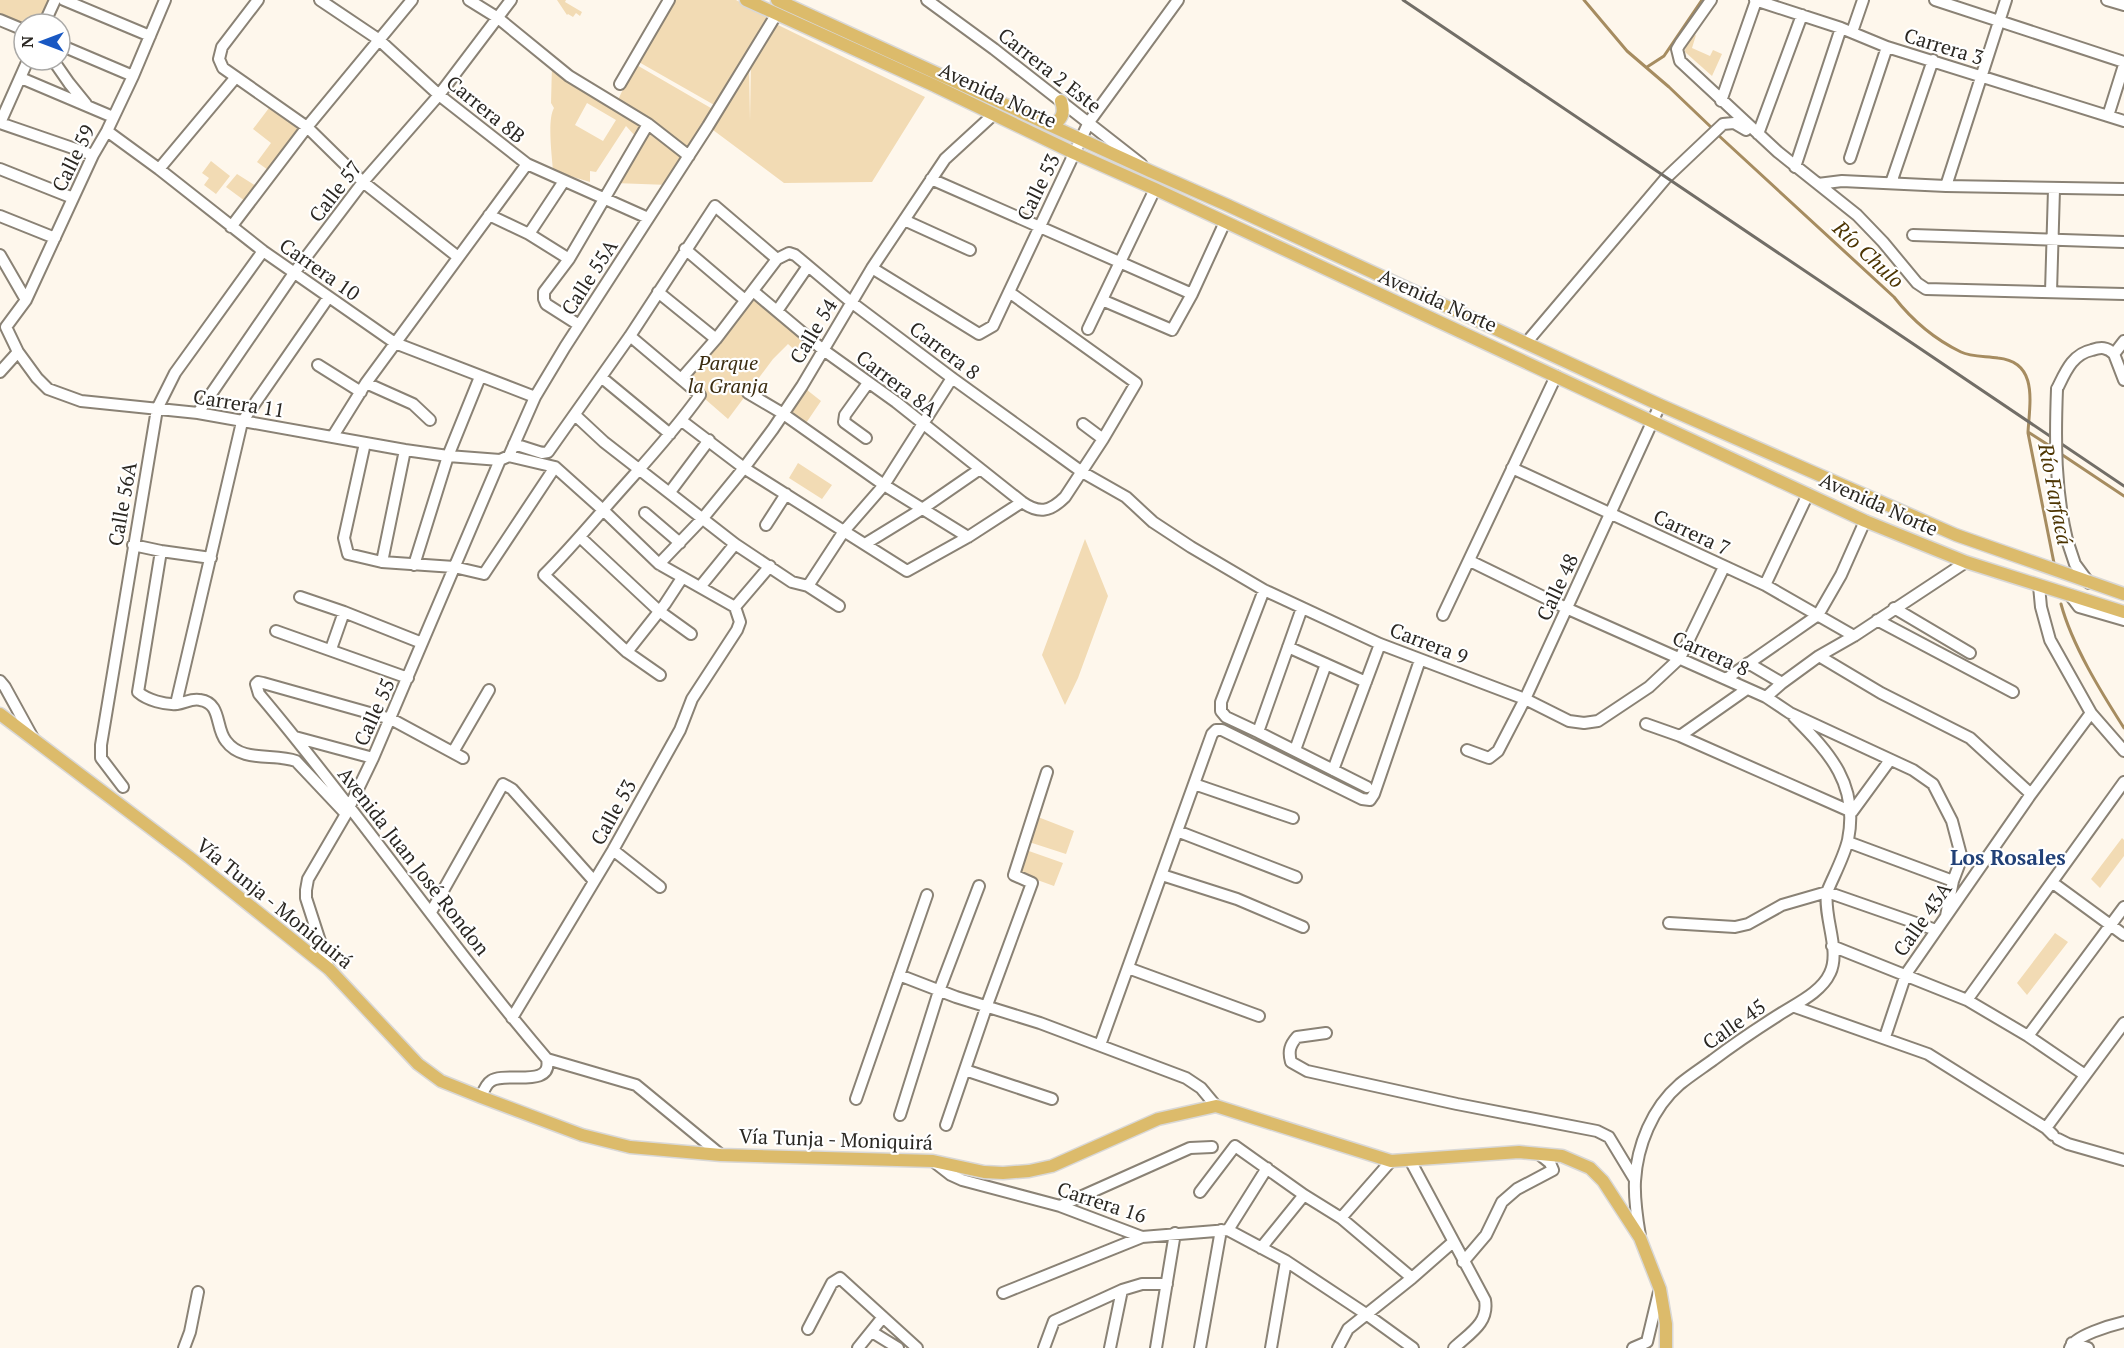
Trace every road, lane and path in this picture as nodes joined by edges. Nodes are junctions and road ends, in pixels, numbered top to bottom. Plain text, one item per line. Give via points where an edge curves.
1 (64, 0) edge
2 (165, 0) edge
3 (258, 0) edge
4 (320, 0) edge
5 (412, 0) edge
6 (469, 0) edge
7 (512, 0) edge
8 (669, 0) edge
9 (746, 0) edge
10 (777, 0) edge
11 (927, 0) edge
12 (1178, 0) edge
13 (1711, 0) edge
14 (1756, 0) edge
15 (1863, 0) edge
16 (1935, 0) edge
17 (2006, 0) edge
18 (2107, 0) edge
19 (2124, 5) edge
20 (776, 15) junction
21 (1802, 15) junction
22 (498, 18) junction
23 (1999, 21) junction
24 (1846, 30) junction
25 (150, 36) junction
26 (378, 39) junction
27 (1887, 47) junction
28 (72, 50) edge
29 (1933, 60) junction
30 (1681, 62) junction
31 (2124, 63) edge
32 (23, 72) edge
33 (61, 72) edge
34 (133, 76) junction
35 (1981, 76) junction
36 (236, 77) junction
37 (21, 78) junction
38 (620, 84) dead end
39 (439, 95) junction
40 (1061, 101) junction
41 (1721, 101) junction
42 (88, 106) junction
43 (994, 114) junction
44 (2108, 116) junction
45 (113, 117) junction
46 (2124, 120) edge
47 (1089, 122) junction
48 (0, 123) edge
49 (648, 124) junction
50 (1723, 124) junction
51 (1050, 125) junction
52 (308, 127) junction
53 (107, 131) junction
54 (1758, 134) junction
55 (1080, 139) junction
56 (1778, 152) junction
57 (1074, 153) junction
58 (93, 155) junction
59 (689, 156) junction
60 (1850, 158) dead end
61 (527, 164) junction
62 (1795, 167) junction
63 (0, 168) edge
64 (159, 169) junction
65 (1149, 171) junction
66 (931, 179) junction
67 (564, 181) junction
68 (363, 182) junction
69 (1891, 183) junction
70 (1818, 184) junction
71 (1946, 186) junction
72 (1155, 189) junction
73 (2054, 189) junction
74 (2124, 189) edge
75 (73, 198) junction
76 (606, 199) junction
77 (489, 215) junction
78 (0, 216) edge
79 (648, 218) junction
80 (904, 220) junction
81 (1225, 222) junction
82 (1039, 226) junction
83 (231, 227) junction
84 (529, 234) junction
85 (1912, 235) dead end
86 (55, 238) junction
87 (2052, 241) junction
88 (2124, 242) edge
89 (685, 249) junction
90 (970, 250) dead end
91 (263, 251) junction
92 (0, 255) edge
93 (458, 256) junction
94 (569, 259) junction
95 (777, 259) junction
96 (1120, 262) junction
97 (808, 266) junction
98 (872, 268) junction
99 (294, 273) junction
100 (753, 291) junction
101 (658, 292) junction
102 (1009, 292) junction
103 (2051, 292) junction
104 (1192, 294) junction
105 (2124, 294) edge
106 (328, 298) junction
107 (26, 300) junction
108 (745, 300) junction
109 (1102, 300) junction
110 (851, 302) junction
111 (777, 311) junction
112 (579, 325) junction
113 (6, 327) joint
114 (1088, 329) dead end
115 (630, 336) junction
116 (716, 339) junction
117 (2124, 341) edge
118 (395, 343) junction
119 (1526, 344) junction
120 (822, 350) junction
121 (18, 352) junction
122 (2114, 354) junction
123 (318, 365) dead end
124 (0, 372) edge
125 (480, 376) junction
126 (601, 376) junction
127 (1556, 376) junction
128 (952, 378) junction
129 (681, 379) junction
130 (2124, 380) edge
131 (868, 383) junction
132 (364, 387) junction
133 (748, 393) dead end
134 (535, 397) junction
135 (1659, 405) junction
136 (157, 409) junction
137 (198, 413) junction
138 (782, 413) junction
139 (575, 415) junction
140 (430, 420) dead end
141 (682, 421) junction
142 (1652, 421) junction
143 (242, 422) junction
144 (923, 424) junction
145 (1083, 424) dead end
146 (670, 434) junction
147 (333, 436) junction
148 (866, 438) dead end
149 (1103, 439) junction
150 (708, 440) junction
151 (365, 443) junction
152 (514, 444) junction
153 (405, 450) junction
154 (448, 456) junction
155 (505, 458) junction
156 (555, 467) junction
157 (744, 468) junction
158 (1512, 468) junction
159 (980, 469) junction
160 (640, 470) junction
161 (1082, 472) junction
162 (885, 485) junction
163 (670, 492) junction
164 (786, 494) junction
165 (1808, 494) junction
166 (1022, 502) junction
167 (922, 509) junction
168 (603, 510) junction
169 (645, 513) dead end
170 (1610, 514) junction
171 (703, 518) junction
172 (1865, 521) junction
173 (766, 525) dead end
174 (844, 531) junction
175 (968, 537) junction
176 (581, 538) junction
177 (680, 543) junction
178 (735, 544) junction
179 (865, 544) junction
180 (133, 545) junction
181 (161, 551) junction
182 (211, 558) junction
183 (1470, 561) junction
184 (382, 562) junction
185 (1966, 562) junction
186 (659, 564) junction
187 (414, 565) junction
188 (770, 566) junction
189 (454, 567) junction
190 (1724, 567) junction
191 (682, 578) junction
192 (2089, 584) junction
193 (1765, 585) junction
194 (2039, 585) junction
195 (808, 586) junction
196 (700, 587) junction
197 (1264, 590) junction
198 (2124, 594) edge
199 (2070, 595) junction
200 (300, 597) dead end
201 (839, 606) dead end
202 (735, 607) junction
203 (1302, 608) junction
204 (1566, 608) junction
205 (1894, 608) junction
206 (659, 611) junction
207 (344, 612) junction
208 (2124, 612) edge
209 (1443, 615) dead end
210 (1818, 615) junction
211 (1877, 620) junction
212 (2124, 620) edge
213 (276, 630) dead end
214 (691, 634) dead end
215 (1854, 636) junction
216 (422, 643) junction
217 (1380, 644) junction
218 (1288, 647) junction
219 (331, 649) junction
220 (627, 652) junction
221 (1970, 653) dead end
222 (1819, 656) junction
223 (1680, 658) junction
224 (1420, 660) junction
225 (1748, 663) junction
226 (1326, 664) junction
227 (660, 675) dead end
228 (408, 678) junction
229 (1726, 679) junction
230 (0, 681) edge
231 (1366, 682) junction
232 (1782, 683) junction
233 (1747, 688) junction
234 (489, 690) dead end
235 (2013, 692) dead end
236 (1766, 697) junction
237 (1525, 699) junction
238 (176, 704) junction
239 (1790, 713) junction
240 (2091, 713) junction
241 (0, 714) edge
242 (391, 719) junction
243 (1646, 724) dead end
244 (1829, 730) junction
245 (1258, 732) junction
246 (1680, 736) junction
247 (295, 737) junction
248 (1818, 741) junction
249 (36, 742) junction
250 (1295, 750) junction
251 (1467, 750) dead end
252 (2124, 751) edge
253 (373, 758) junction
254 (1890, 760) junction
255 (1333, 770) junction
256 (1047, 772) dead end
257 (2124, 782) edge
258 (1194, 784) junction
259 (123, 787) dead end
260 (1367, 787) dead end
261 (2031, 794) junction
262 (2119, 800) edge
263 (348, 811) junction
264 (1852, 812) junction
265 (1293, 818) dead end
266 (1177, 831) junction
267 (1848, 842) junction
268 (613, 850) junction
269 (1162, 874) junction
270 (1296, 878) dead end
271 (594, 880) junction
272 (1953, 881) junction
273 (2053, 883) junction
274 (979, 886) dead end
275 (660, 887) dead end
276 (1827, 892) junction
277 (927, 895) dead end
278 (2124, 907) edge
279 (431, 912) junction
280 (1946, 916) junction
281 (1669, 923) dead end
282 (2111, 925) junction
283 (1303, 927) dead end
284 (1936, 930) junction
285 (2124, 936) edge
286 (1832, 946) junction
287 (1128, 968) junction
288 (329, 969) junction
289 (1906, 974) junction
290 (899, 975) junction
291 (939, 991) junction
292 (1967, 1000) junction
293 (987, 1005) junction
294 (1795, 1006) junction
295 (1260, 1016) dead end
296 (512, 1018) junction
297 (2124, 1023) edge
298 (1326, 1033) dead end
299 (2028, 1036) junction
300 (1885, 1037) junction
301 (1100, 1045) junction
302 (547, 1059) junction
303 (965, 1070) junction
304 (2085, 1075) junction
305 (480, 1097) junction
306 (855, 1099) dead end
307 (1052, 1099) dead end
308 (1216, 1106) junction
309 (900, 1115) dead end
310 (946, 1125) dead end
311 (2052, 1134) junction
312 (1212, 1147) dead end
313 (1539, 1154) junction
314 (720, 1155) junction
315 (1410, 1160) junction
316 (2124, 1160) edge
317 (933, 1161) junction
318 (1391, 1161) junction
319 (1267, 1168) junction
320 (1635, 1180) junction
321 (1200, 1192) dead end
322 (1304, 1195) junction
323 (1060, 1206) junction
324 (1341, 1218) junction
325 (1225, 1230) junction
326 (1174, 1233) junction
327 (1142, 1237) junction
328 (1640, 1238) junction
329 (1453, 1242) junction
330 (1260, 1248) junction
331 (1286, 1261) junction
332 (1463, 1262) junction
333 (1412, 1278) junction
334 (1167, 1284) junction
335 (1660, 1289) junction
336 (1122, 1290) junction
337 (198, 1292) dead end
338 (1002, 1293) dead end
339 (1366, 1314) junction
340 (883, 1317) junction
341 (2124, 1322) edge
342 (808, 1329) dead end
343 (872, 1332) junction
344 (1648, 1345) edge
345 (2078, 1347) edge
346 (184, 1348) edge
347 (858, 1348) edge
348 (898, 1348) edge
349 (917, 1348) edge
350 (1044, 1348) edge
351 (1110, 1348) edge
352 (1156, 1348) edge
353 (1200, 1348) edge
354 (1270, 1348) edge
355 (1338, 1348) edge
356 (1413, 1348) edge
357 (1454, 1348) edge
358 (1633, 1348) edge
359 (1666, 1348) edge

1 - 25 street
2 - 25 street, Calle 59
3 - 36 street via 222,47 219,59 223,68
4 - 26 street, Carrera 8B
5 - 26 street
6 - 22 street
7 - 22 street, Calle 57
8 - 38 street
9 - 20 main road, Avenida Norte
10 - 51 main road, Avenida Norte
11 - 40 street, Carrera 2 Este
12 - 47 street, Calle 53
13 - 30 street via 1677,50
14 - 21 street, Carrera 3
14 - 41 street
15 - 24 street
16 - 23 street
17 - 23 street
18 - 19 street
20 - 43 main road, Avenida Norte
20 - 59 street, Calle 55A
21 - 24 street, Carrera 3
21 - 54 street
22 - 39 street, Calle 57
22 - 49 street via 569,76
23 - 31 street
23 - 35 street
24 - 27 street, Carrera 3
24 - 62 street
25 - 34 street, Calle 59
26 - 39 street, Carrera 8B
26 - 52 street
27 - 29 street, Carrera 3
27 - 60 street
28 - 34 street
29 - 35 street, Carrera 3
29 - 69 street
30 - 41 street
30 - 50 street via 1714,100 1723,115
31 - 44 street
32 - 37 street
33 - 42 street
34 - 45 street, Calle 59
35 - 44 street, Carrera 3
35 - 71 street
36 - 52 street
36 - 64 street
37 - 42 street
37 - 48 street
39 - 61 street, Carrera 8B
39 - 68 street, Calle 57
40 - 47 street, Carrera 2 Este
40 - 51 main road via 1063,116
41 - 54 street
42 - 45 street
43 - 57 main road, Avenida Norte
43 - 66 street, Calle 54 via 945,159
44 - 46 street, Carrera 3
45 - 53 street, Calle 59
47 - 55 street, Calle 53
47 - 65 street, Carrera 2 Este
48 - 58 street
49 - 59 street
49 - 76 street
50 - 56 street via 1740,126
50 - 119 street via 1666,178
51 - 55 main road, Avenida Norte
52 - 68 street
52 - 83 street
53 - 58 street, Calle 59
53 - 64 street, Carrera 10
54 - 56 street
55 - 57 street, Calle 53
55 - 65 main road, Avenida Norte
56 - 62 street
57 - 72 main road, Avenida Norte
57 - 82 street, Calle 53
58 - 75 street, Calle 59
59 - 79 street, Calle 55A
61 - 67 street, Carrera 8B
61 - 77 street
62 - 70 street
63 - 75 street
64 - 83 street, Carrera 10
65 - 119 main road, Avenida Norte
66 - 80 street, Calle 54
66 - 82 street
67 - 76 street, Carrera 8B
67 - 84 street
68 - 93 street
68 - 99 street, Calle 57
69 - 70 street
69 - 71 street
70 - 103 street via 1857,215 1926,289
71 - 73 street
72 - 81 main road, Avenida Norte
72 - 96 street
73 - 74 street
73 - 87 street
75 - 86 street, Calle 59
76 - 79 street, Carrera 8B
76 - 94 street
77 - 84 street
77 - 93 street
78 - 86 street
79 - 112 street, Calle 55A
80 - 90 street
80 - 98 street, Calle 54
81 - 104 street
81 - 127 main road, Avenida Norte
82 - 96 street
82 - 102 street, Calle 53
83 - 91 street, Carrera 10
84 - 94 street
85 - 87 street
86 - 107 street, Calle 59
87 - 88 street
87 - 103 street
89 - 95 street via 714,206
89 - 101 street
89 - 108 street
91 - 99 street, Carrera 10
91 - 136 street, Calle 56A via 175,373
92 - 107 street
93 - 118 street
94 - 112 street via 544,292 544,299
95 - 97 street, Carrera 8 via 789,253
95 - 100 street
96 - 104 street
96 - 109 street
97 - 110 street, Carrera 8
97 - 111 street
98 - 102 street, Calle 53 via 979,334 993,326
98 - 110 street, Calle 54
99 - 106 street, Carrera 10
99 - 137 street, Calle 57
100 - 108 street
100 - 111 street, Carrera 8A
101 - 115 street
101 - 116 street
102 - 149 street via 1136,382
103 - 105 street
104 - 109 street via 1172,330
106 - 118 street, Carrera 10
106 - 143 street
107 - 113 street, Calle 59
108 - 116 street
109 - 114 street
110 - 120 street, Calle 54
110 - 128 street, Carrera 8
111 - 120 street, Carrera 8A
112 - 134 street, Calle 55A
113 - 121 street, Carrera 11
115 - 126 street
115 - 129 street
116 - 129 street
117 - 122 street
118 - 125 street, Carrera 10
118 - 132 street
119 - 135 main road, Avenida Norte
120 - 131 street, Carrera 8A
120 - 138 street, Calle 54
121 - 124 street
121 - 136 street, Carrera 11 via 48,389 81,401
122 - 130 street
122 - 192 street, bridge via 2100,347 2083,352 2069,364 2057,389 2055,467 2061,513 2075,564
123 - 132 street
125 - 134 street, Carrera 10
125 - 154 street
126 - 139 street
126 - 146 street
127 - 142 main road, Avenida Norte
127 - 158 street
128 - 144 street
128 - 161 street, Carrera 8
129 - 141 street via 700,395
131 - 144 street, Carrera 8A
131 - 148 street via 844,422
132 - 140 street via 413,404
132 - 147 street
133 - 138 street
134 - 152 street, Calle 55A
135 - 142 street, Calle 48
135 - 192 main road, Avenida Norte via 1956,535
136 - 137 street, Carrera 11
136 - 180 street, Calle 56A
137 - 143 street, Carrera 11
138 - 157 street, Calle 54
138 - 162 street
139 - 152 street via 548,452
139 - 160 street
141 - 146 street
141 - 150 street
142 - 165 main road, Avenida Norte
142 - 170 street, Calle 48
143 - 147 street, Carrera 11
143 - 182 street
144 - 159 street, Carrera 8A
144 - 162 street
145 - 149 street
146 - 160 street
147 - 151 street, Carrera 11
149 - 161 street
150 - 157 street
150 - 163 street
151 - 153 street, Carrera 11
151 - 184 street via 345,547 348,554
152 - 155 street, Calle 55A
153 - 154 street, Carrera 11
153 - 184 street
154 - 155 street, Carrera 11
154 - 187 street
155 - 156 street, Carrera 11
155 - 189 street, Calle 55A
156 - 168 street, Carrera 11
156 - 189 street via 484,574
157 - 164 street
157 - 171 street, Calle 54
158 - 170 street, Carrera 7
158 - 183 street
159 - 166 street, Carrera 8A
159 - 167 street
160 - 163 street
160 - 168 street
161 - 166 street via 1057,505 1044,510
161 - 197 street, Carrera 8 via 1125,497 1153,522 1191,547
162 - 167 street
162 - 174 street
163 - 171 street
164 - 173 street
164 - 174 street
165 - 172 main road, Avenida Norte
165 - 193 street
166 - 175 street
167 - 175 street
167 - 179 street
168 - 176 street
168 - 186 street, Carrera 11
169 - 177 street
170 - 190 street, Carrera 7
170 - 204 street, Calle 48
171 - 177 street, Calle 54
171 - 178 street
172 - 185 main road, Avenida Norte
172 - 210 street
174 - 179 street
174 - 195 street
175 - 179 street via 907,571
176 - 206 street
176 - 220 street via 544,575
177 - 186 street, Calle 54
178 - 188 street
178 - 196 street
180 - 181 street
180 - 259 street, Calle 56A via 101,745 104,764
181 - 182 street
181 - 238 street via 137,688 145,698
182 - 238 street
183 - 204 street, Carrera 8
183 - 209 street
184 - 187 street
185 - 194 main road, Avenida Norte
185 - 205 street
186 - 191 street, Carrera 11
187 - 189 street
188 - 195 street via 797,584
188 - 202 street
189 - 216 street, Calle 55
190 - 193 street, Carrera 7
190 - 223 street
191 - 196 street, Carrera 11
191 - 206 street
192 - 198 main road, Avenida Norte
193 - 210 street, Carrera 7
194 - 199 main road, Avenida Norte
194 - 240 street via 2050,640
195 - 201 street
196 - 202 street, Carrera 11
197 - 203 street, Carrera 9
197 - 245 street via 1221,702 1226,717
199 - 208 main road, Avenida Norte
199 - 212 street via 2079,607
200 - 207 street
202 - 268 street, Calle 53 via 740,622 735,636 692,699 680,730
203 - 217 street, Carrera 9
203 - 218 street
204 - 223 street, Carrera 8
204 - 237 street, Calle 48
205 - 211 street
205 - 221 street
206 - 214 street
206 - 220 street
207 - 216 street
207 - 219 street
210 - 215 street, Carrera 7
210 - 225 street
211 - 215 street
211 - 235 street
213 - 219 street
215 - 222 street
216 - 228 street, Calle 55
217 - 224 street, Carrera 9
217 - 231 street
218 - 226 street
218 - 245 street
219 - 228 street
220 - 227 street
222 - 232 street
222 - 261 street via 1970,738
223 - 229 street, Carrera 8
223 - 237 street, Carrera 9 via 1657,681 1593,723 1569,721
224 - 237 street, Carrera 9
224 - 258 street via 1370,800 1222,730 1212,734
225 - 229 street
225 - 232 street
226 - 231 street
226 - 250 street
228 - 242 street, Calle 55
229 - 233 street, Carrera 8
230 - 249 street
231 - 255 street
232 - 236 street
233 - 236 street, Carrera 8
233 - 246 street
234 - 242 street via 458,755
236 - 239 street, Carrera 8
237 - 251 street, Calle 48 via 1494,755 1489,758
238 - 263 street via 201,700 211,704 230,746 251,755 296,761
239 - 244 street, Carrera 8
239 - 248 street
240 - 252 street
240 - 261 street, Calle 43A
241 - 249 main road, Vía Tunja - Moniquirá
242 - 247 street, Avenida Juan José Rondon via 258,682 259,694
242 - 253 street, Calle 55
243 - 246 street
244 - 248 street
244 - 254 street, Carrera 8
245 - 250 street
246 - 264 street
247 - 253 street
247 - 263 street, Avenida Juan José Rondon
248 - 264 street via 1838,768
249 - 288 main road, Vía Tunja - Moniquirá
250 - 255 street
253 - 263 street, Calle 55
254 - 264 street
254 - 272 street, Carrera 8 via 1934,784 1959,842 1961,855
255 - 260 street
256 - 293 street via 1014,875 1032,883
257 - 262 street
258 - 265 street
258 - 266 street
261 - 280 street, Calle 43A
262 - 273 street
263 - 279 street, Avenida Juan José Rondon
263 - 288 street, Calle 55 via 306,890
264 - 267 street, Calle 45
266 - 269 street
266 - 270 street
267 - 272 street
267 - 276 street, Calle 45
268 - 271 street, Calle 53
268 - 275 street
269 - 283 street
269 - 287 street
271 - 279 street via 512,789 503,784
271 - 296 street, Calle 53
272 - 280 street
273 - 282 street
273 - 292 street
274 - 291 street
276 - 281 street via 1782,905 1735,927
276 - 284 street
276 - 286 street, Calle 45
277 - 290 street
278 - 282 street
279 - 296 street, Avenida Juan José Rondon
280 - 284 street, Calle 43A
282 - 285 street
282 - 299 street
284 - 289 street, Calle 43A
286 - 289 street
286 - 294 street, Calle 45 via 1831,972
287 - 295 street
287 - 301 street
288 - 305 main road, Vía Tunja - Moniquirá via 418,1064 441,1081
289 - 292 street
289 - 300 street, Calle 43A
290 - 291 street
290 - 306 street
291 - 293 street
291 - 309 street
292 - 299 street
293 - 301 street
293 - 303 street
294 - 300 street
294 - 320 street, Calle 45 via 1747,1035 1679,1085 1648,1128
296 - 302 street, Avenida Juan José Rondon
297 - 304 street
298 - 320 street via 1297,1037 1290,1045 1291,1062 1307,1071 1597,1131 1616,1146
299 - 304 street
300 - 311 street via 1928,1054
301 - 308 street via 1194,1082
302 - 305 street via 544,1072 535,1077 498,1077 489,1081
302 - 314 street via 636,1085
303 - 307 street
303 - 310 street
304 - 311 street
305 - 314 main road, Vía Tunja - Moniquirá via 582,1135 620,1144
308 - 317 main road, Vía Tunja - Moniquirá via 1158,1119 1069,1160 1029,1171 984,1172
308 - 318 main road
311 - 316 street via 2068,1144
312 - 323 street via 1190,1148
313 - 315 main road
313 - 328 main road via 1562,1156 1590,1168 1614,1195
313 - 332 street via 1553,1170 1517,1189 1502,1202 1486,1235
314 - 317 main road, Vía Tunja - Moniquirá
315 - 318 main road
315 - 329 street
317 - 323 street, Carrera 16 via 962,1180
318 - 324 street
319 - 321 street via 1235,1146
319 - 322 street
319 - 325 street
320 - 328 street, Calle 45
322 - 324 street
322 - 330 street
323 - 327 street, Carrera 16
324 - 333 street
325 - 326 street, Carrera 16
325 - 330 street
325 - 353 street
326 - 327 street, Carrera 16
326 - 334 street
327 - 338 street
328 - 335 main road
329 - 332 street
329 - 333 street
330 - 331 street
331 - 339 street
331 - 354 street
332 - 357 street via 1485,1300 1487,1311 1483,1321
333 - 339 street
334 - 336 street via 1142,1284
334 - 352 street
335 - 344 street
335 - 359 main road
336 - 350 street via 1054,1321
336 - 351 street
337 - 346 street
339 - 355 street via 1348,1329
339 - 356 street
340 - 342 street via 841,1279 832,1283
340 - 343 street
340 - 349 street
341 - 345 street via 2100,1329
343 - 347 street
343 - 348 street
344 - 358 street

